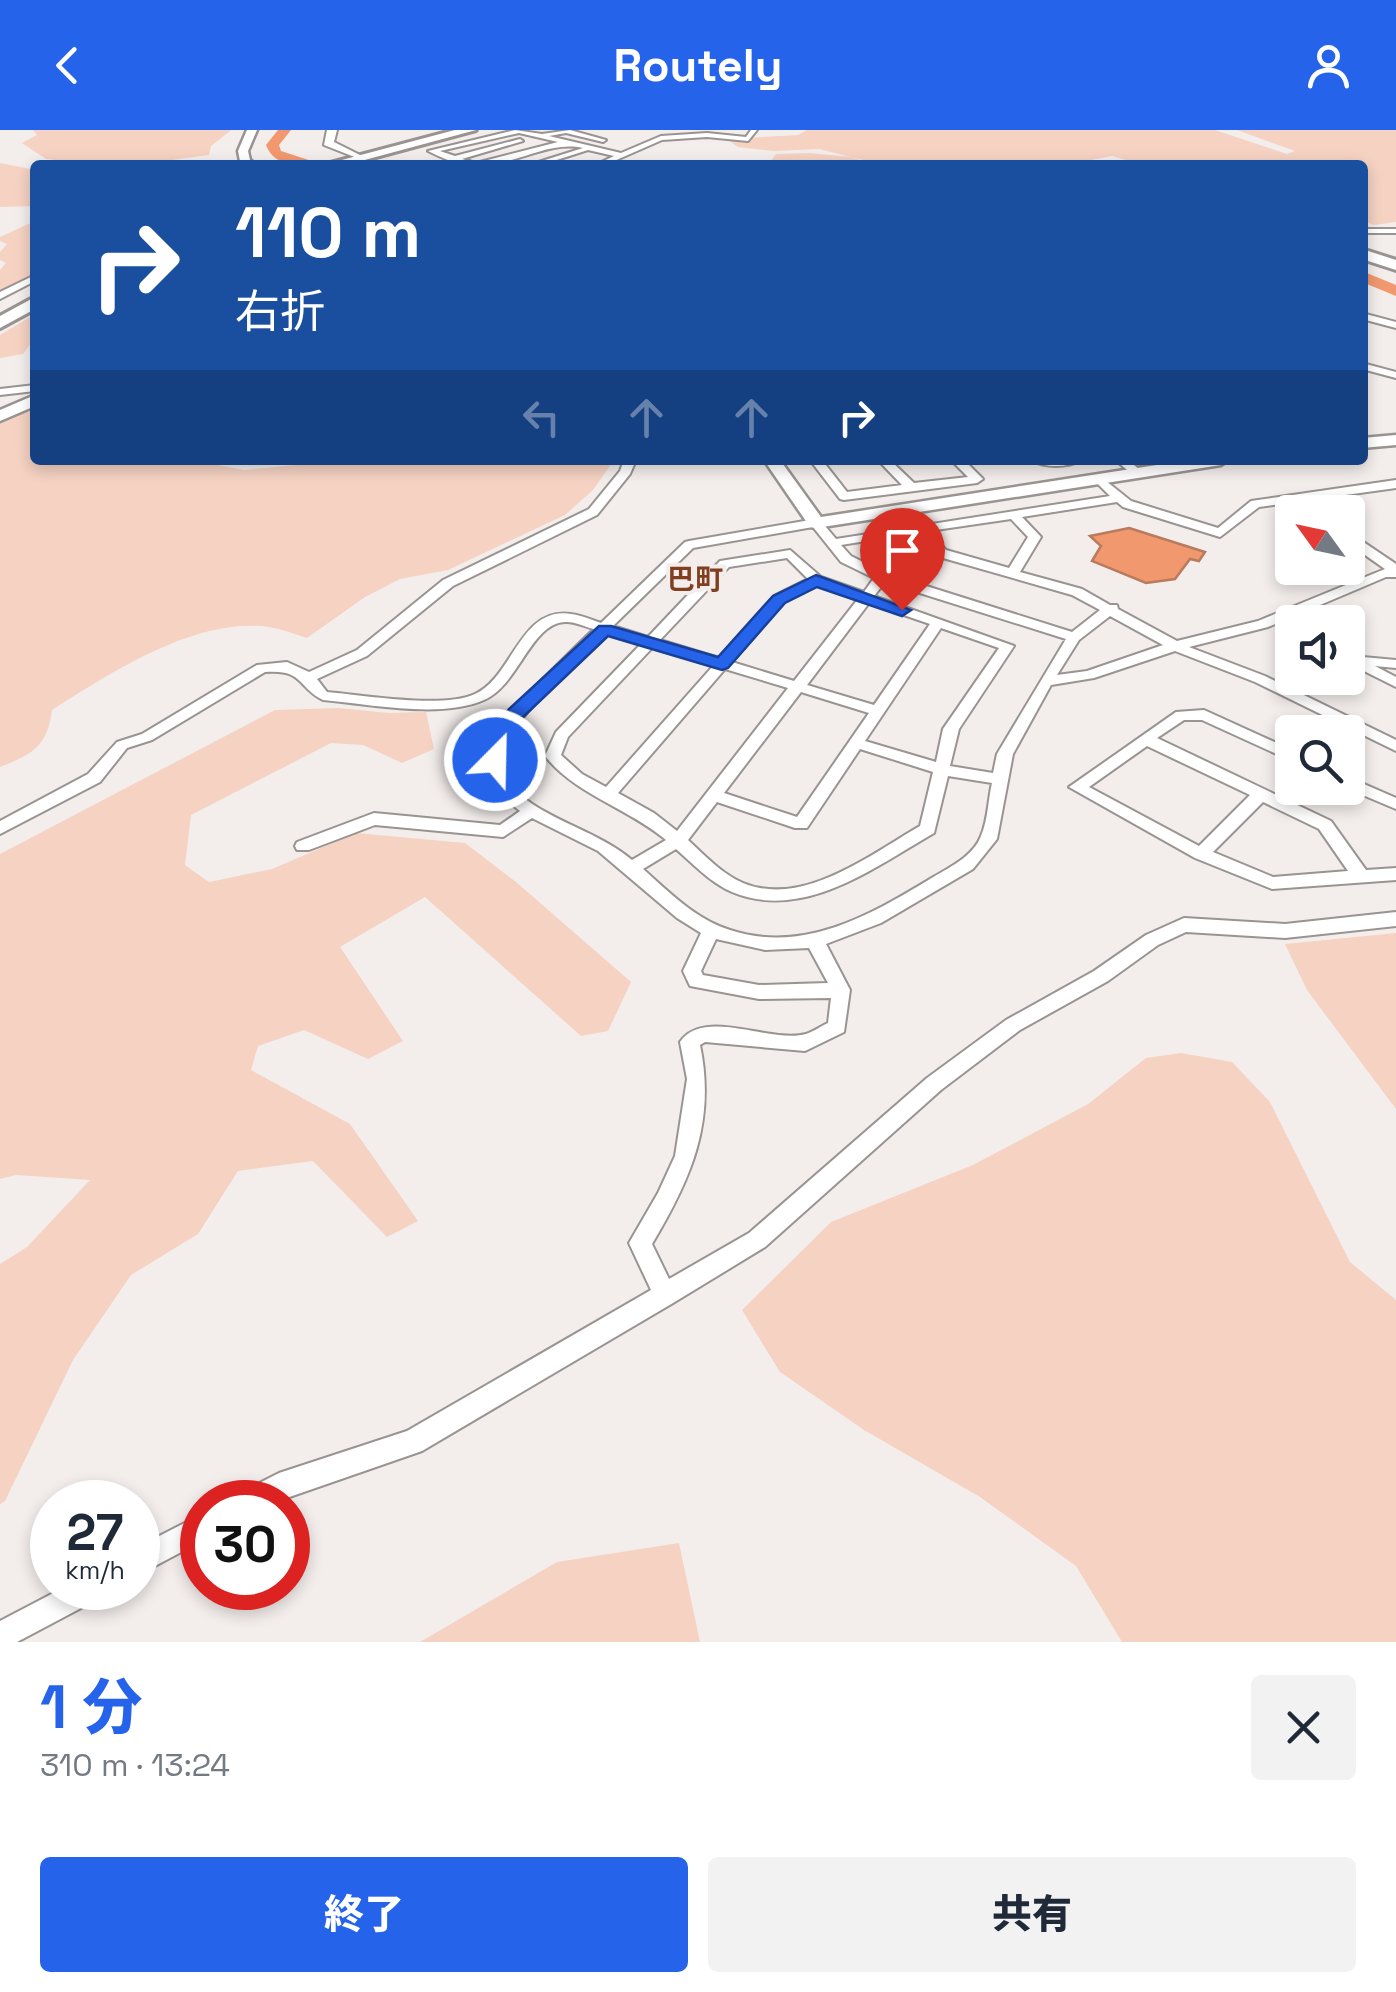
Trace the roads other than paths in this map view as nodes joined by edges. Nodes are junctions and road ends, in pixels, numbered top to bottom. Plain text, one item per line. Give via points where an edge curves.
1 (252, 130) edge
2 (332, 130) edge
3 (474, 130) edge
4 (720, 130) edge
5 (754, 130) edge
6 (706, 134) junction
7 (540, 136) junction
8 (564, 144) junction
9 (589, 149) junction
10 (620, 156) junction
11 (453, 159) junction
12 (245, 160) edge
13 (356, 160) edge
14 (366, 160) edge
15 (457, 160) edge
16 (497, 160) edge
17 (551, 160) edge
18 (611, 160) edge
19 (1368, 231) edge
20 (1396, 231) edge
21 (1368, 256) edge
22 (1396, 265) edge
23 (30, 281) edge
24 (0, 296) edge
25 (30, 302) edge
26 (1368, 318) edge
27 (0, 320) edge
28 (1396, 325) edge
29 (1368, 368) edge
30 (1396, 375) edge
31 (30, 389) edge
32 (0, 392) edge
33 (30, 402) edge
34 (0, 416) edge
35 (1396, 440) edge
36 (1368, 442) edge
37 (628, 465) edge
38 (775, 465) edge
39 (820, 465) edge
40 (889, 465) edge
41 (962, 465) edge
42 (1127, 465) edge
43 (1194, 465) edge
44 (1140, 475) junction
45 (976, 478) junction
46 (1100, 482) junction
47 (1396, 484) edge
48 (911, 487) junction
49 (995, 497) junction
50 (1118, 498) junction
51 (1015, 516) junction
52 (816, 524) junction
53 (921, 530) junction
54 (832, 542) junction
55 (1365, 550) edge
56 (1392, 570) edge
57 (1013, 573) junction
58 (882, 576) junction
59 (816, 580) junction
60 (866, 598) junction
61 (1310, 605) edge
62 (1112, 608) junction
63 (1275, 620) edge
64 (938, 622) junction
65 (605, 630) junction
66 (1074, 637) junction
67 (650, 643) junction
68 (1175, 646) junction
69 (1365, 661) edge
70 (722, 664) junction
71 (1396, 664) edge
72 (1365, 667) edge
73 (308, 678) junction
74 (1046, 681) junction
75 (1396, 683) edge
76 (799, 687) junction
77 (878, 711) junction
78 (1146, 739) junction
79 (856, 743) junction
80 (1396, 746) edge
81 (1275, 748) edge
82 (944, 770) junction
83 (998, 780) junction
84 (1365, 790) edge
85 (1262, 793) junction
86 (608, 795) junction
87 (716, 796) junction
88 (1396, 804) edge
89 (531, 811) junction
90 (0, 828) edge
91 (679, 840) junction
92 (303, 846) dead end
93 (1201, 854) junction
94 (631, 868) junction
95 (1360, 874) junction
96 (1396, 874) edge
97 (1396, 919) edge
98 (711, 931) junction
99 (816, 943) junction
100 (841, 990) junction
101 (664, 1295) junction
102 (297, 1480) edge
103 (49, 1610) edge
104 (0, 1636) edge

1 - 12 street
2 - 13 main road via 328,144
3 - 14 highway
4 - 6 street
5 - 6 street via 746,139
6 - 10 street via 661,138
7 - 8 street
7 - 9 street via 566,131 606,142
7 - 11 street
7 - 11 street via 513,131 432,150
8 - 9 street
8 - 16 street
9 - 10 street
9 - 17 street
10 - 18 street
11 - 15 street
19 - 20 street
21 - 22 highway
23 - 24 street
25 - 27 highway
26 - 28 street
29 - 30 street
31 - 32 street
33 - 34 street
35 - 36 street
37 - 73 street via 593,512 448,583 362,653
38 - 52 street
39 - 48 street via 844,496
40 - 48 street
41 - 45 street
42 - 44 street
43 - 44 street
44 - 46 street
45 - 48 street
45 - 49 street
46 - 49 street
46 - 50 street
47 - 50 street via 1255,504 1220,532
49 - 52 street
50 - 51 street
51 - 53 street
51 - 57 street via 1035,537
52 - 54 street
52 - 65 street via 688,545
53 - 54 street
53 - 57 street via 941,553
54 - 58 street via 846,559
55 - 56 street
56 - 61 street
57 - 62 street
58 - 60 street
58 - 66 street
59 - 60 street
59 - 67 street via 790,554 725,564
59 - 70 street via 779,599
60 - 64 street
60 - 76 street
62 - 66 street
62 - 68 street
63 - 68 street
64 - 77 street
64 - 82 street via 1007,646 951,729
65 - 67 street
65 - 73 street via 554,618 531,634 503,684 475,700 323,696
65 - 89 street via 498,738 495,760 504,787
66 - 74 street
67 - 70 street
67 - 86 street via 562,735 553,756 576,782
68 - 74 street
68 - 80 street
69 - 71 street
70 - 76 street
70 - 86 street
72 - 75 street
73 - 90 street via 287,666 262,668 147,737 122,744 94,778
74 - 83 street
76 - 77 street
76 - 87 street
77 - 79 street
78 - 81 street via 1181,715 1204,715
78 - 85 street
78 - 93 street via 1078,787
79 - 82 street
79 - 87 street via 802,824
82 - 83 street
82 - 91 street via 928,829 802,893 770,896 737,887
83 - 99 street via 989,839 967,865 852,931
84 - 88 street
85 - 93 street
85 - 95 street via 1325,825
86 - 91 street
87 - 91 street
89 - 92 street via 504,831 374,819
89 - 94 street
91 - 94 street
93 - 95 street via 1272,883
94 - 98 street
95 - 96 street
97 - 101 street via 1285,931 1184,925 1152,940 1012,1025 934,1084 757,1240
98 - 99 street via 754,942
98 - 100 street via 692,971 697,981 758,992
99 - 100 street
100 - 101 street via 837,1027 812,1041 702,1034 690,1042 697,1079 686,1156 640,1244
101 - 102 street via 413,1442
103 - 104 street

